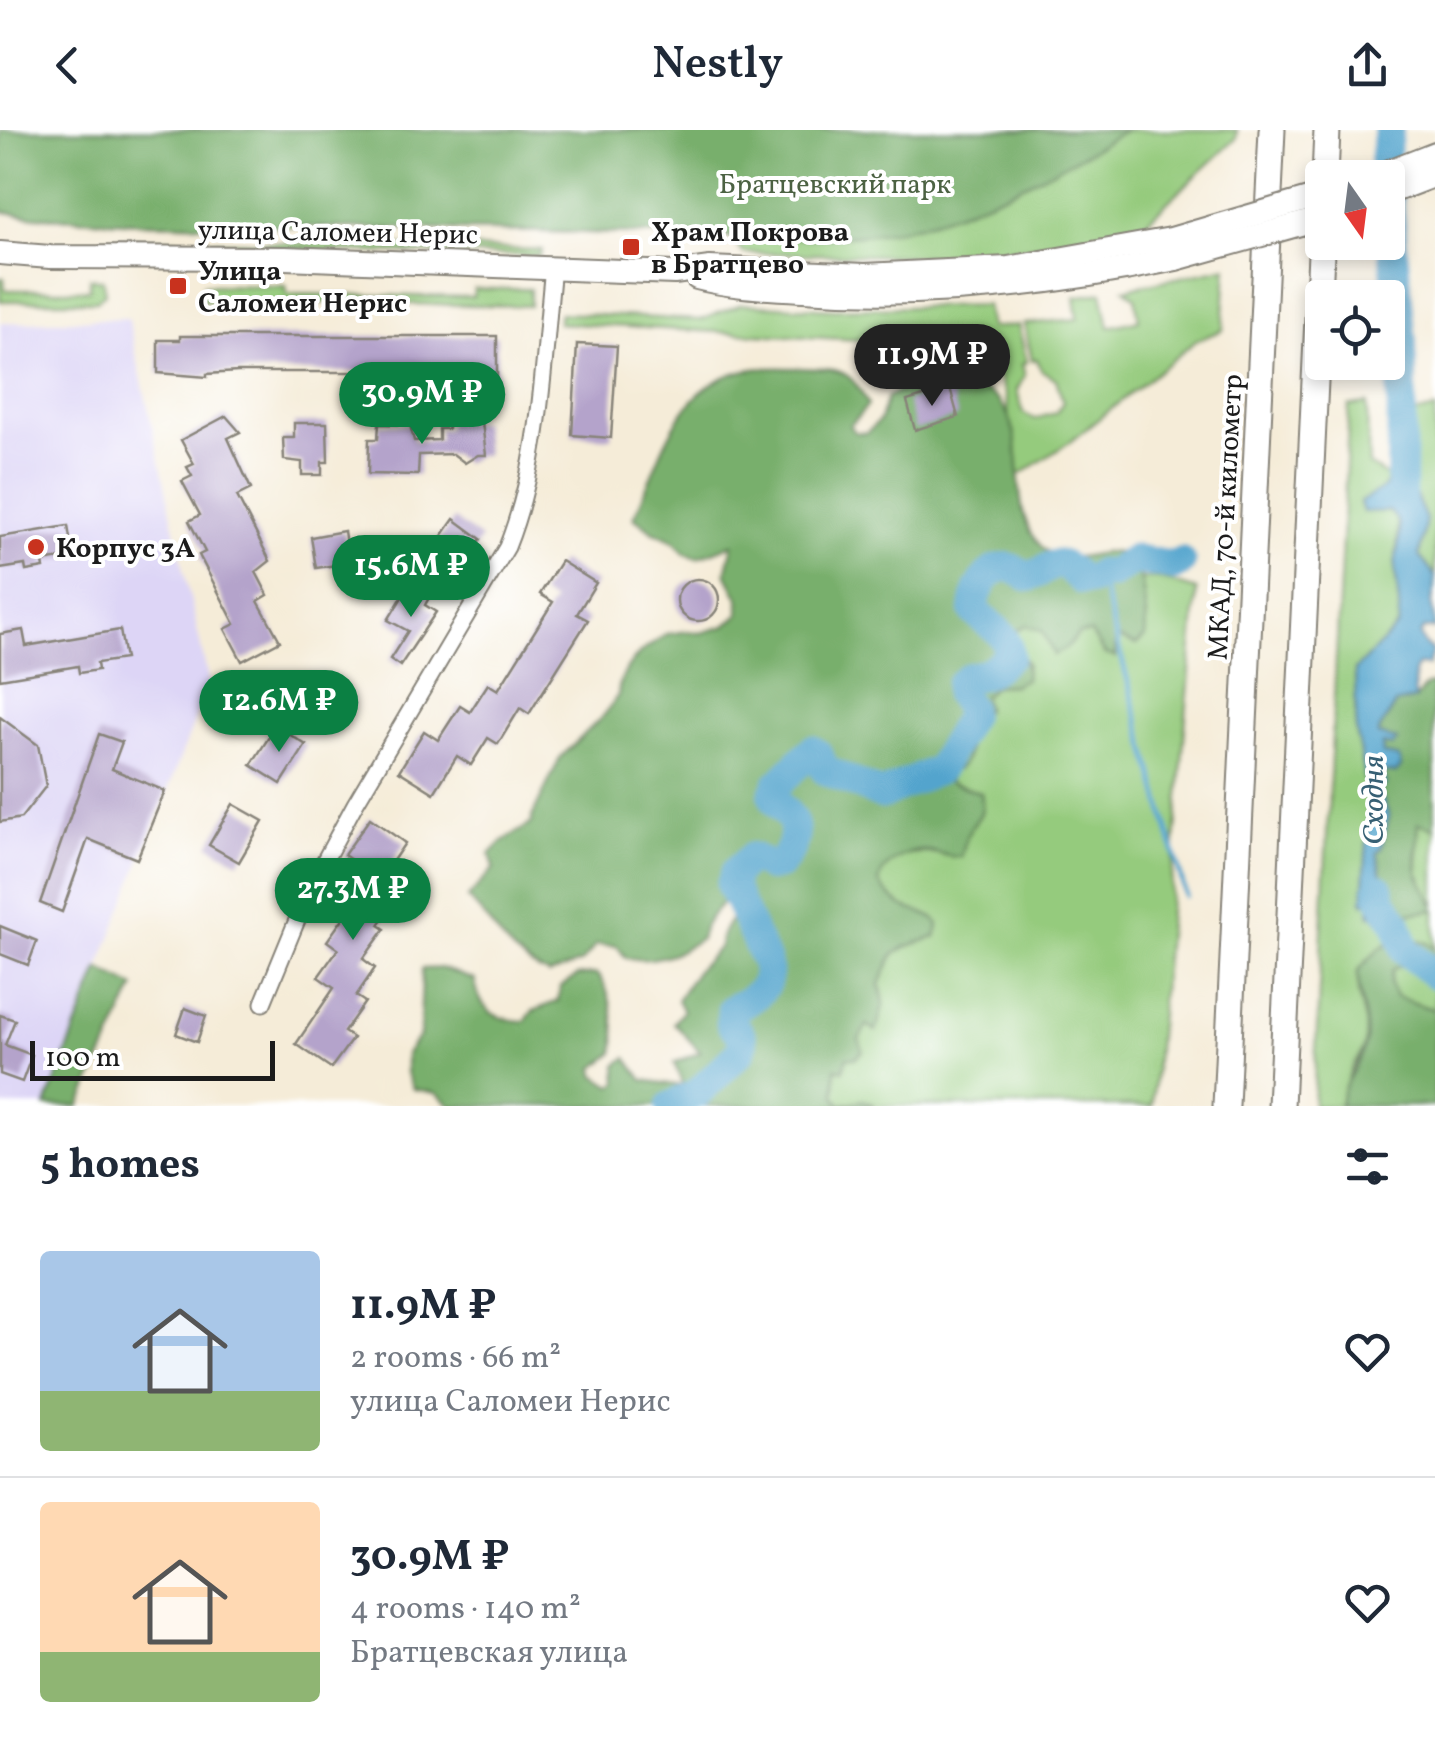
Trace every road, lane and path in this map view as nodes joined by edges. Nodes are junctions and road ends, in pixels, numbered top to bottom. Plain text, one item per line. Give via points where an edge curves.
1 (1272, 130) edge
2 (1327, 130) edge
3 (1435, 153) edge
4 (1326, 160) edge
5 (1405, 165) edge
6 (1435, 175) edge
7 (1405, 186) edge
8 (1305, 201) edge
9 (1305, 222) edge
10 (1173, 249) junction
11 (0, 253) edge
12 (1321, 260) edge
13 (553, 267) junction
14 (263, 1003) dead end
15 (1226, 1106) edge
16 (1280, 1106) edge

1 - 15 highway, МКАД, 70-й километр
2 - 4 highway
3 - 5 main road
6 - 7 main road
8 - 10 main road, улица Саломеи Нерис, bridge
9 - 10 main road, улица Саломеи Нерис, bridge
10 - 13 main road, улица Саломеи Нерис via 1054,282 894,293 756,288 674,273
11 - 13 main road, улица Саломеи Нерис
12 - 16 highway
13 - 14 street via 522,508 499,561 311,886

